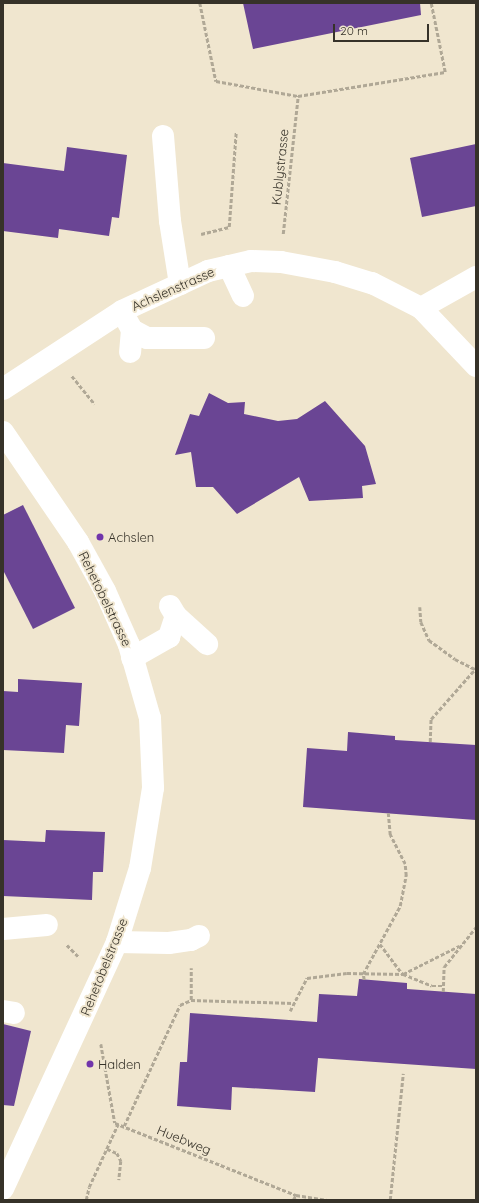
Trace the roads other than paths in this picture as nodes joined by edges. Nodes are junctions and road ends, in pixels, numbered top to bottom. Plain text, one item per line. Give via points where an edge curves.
1 (164, 136) dead end
2 (229, 266) junction
3 (476, 277) edge
4 (180, 284) junction
5 (243, 296) dead end
6 (421, 308) junction
7 (127, 321) junction
8 (204, 338) dead end
9 (130, 352) dead end
10 (476, 366) edge
11 (3, 388) edge
12 (3, 432) edge
13 (207, 644) dead end
14 (132, 658) junction
15 (47, 925) dead end
16 (3, 929) edge
17 (199, 936) dead end
18 (117, 942) junction
19 (3, 1189) edge

1 - 4 street via 170,221
2 - 4 street, Achslenstrasse via 208,271
2 - 5 street
2 - 6 street, Achslenstrasse via 251,261 281,262 335,272 372,283
3 - 6 street
4 - 7 street, Achslenstrasse
6 - 10 street, Achslenstrasse
7 - 8 street via 147,338
7 - 9 street
7 - 11 street, Achslenstrasse
12 - 14 street, Rehetobelstrasse via 78,542 104,591
13 - 14 street via 173,611 170,637
14 - 18 street, Rehetobelstrasse via 150,718 153,788 140,868
15 - 16 street
17 - 18 street via 191,940 170,943
18 - 19 street, Rehetobelstrasse via 74,1040

